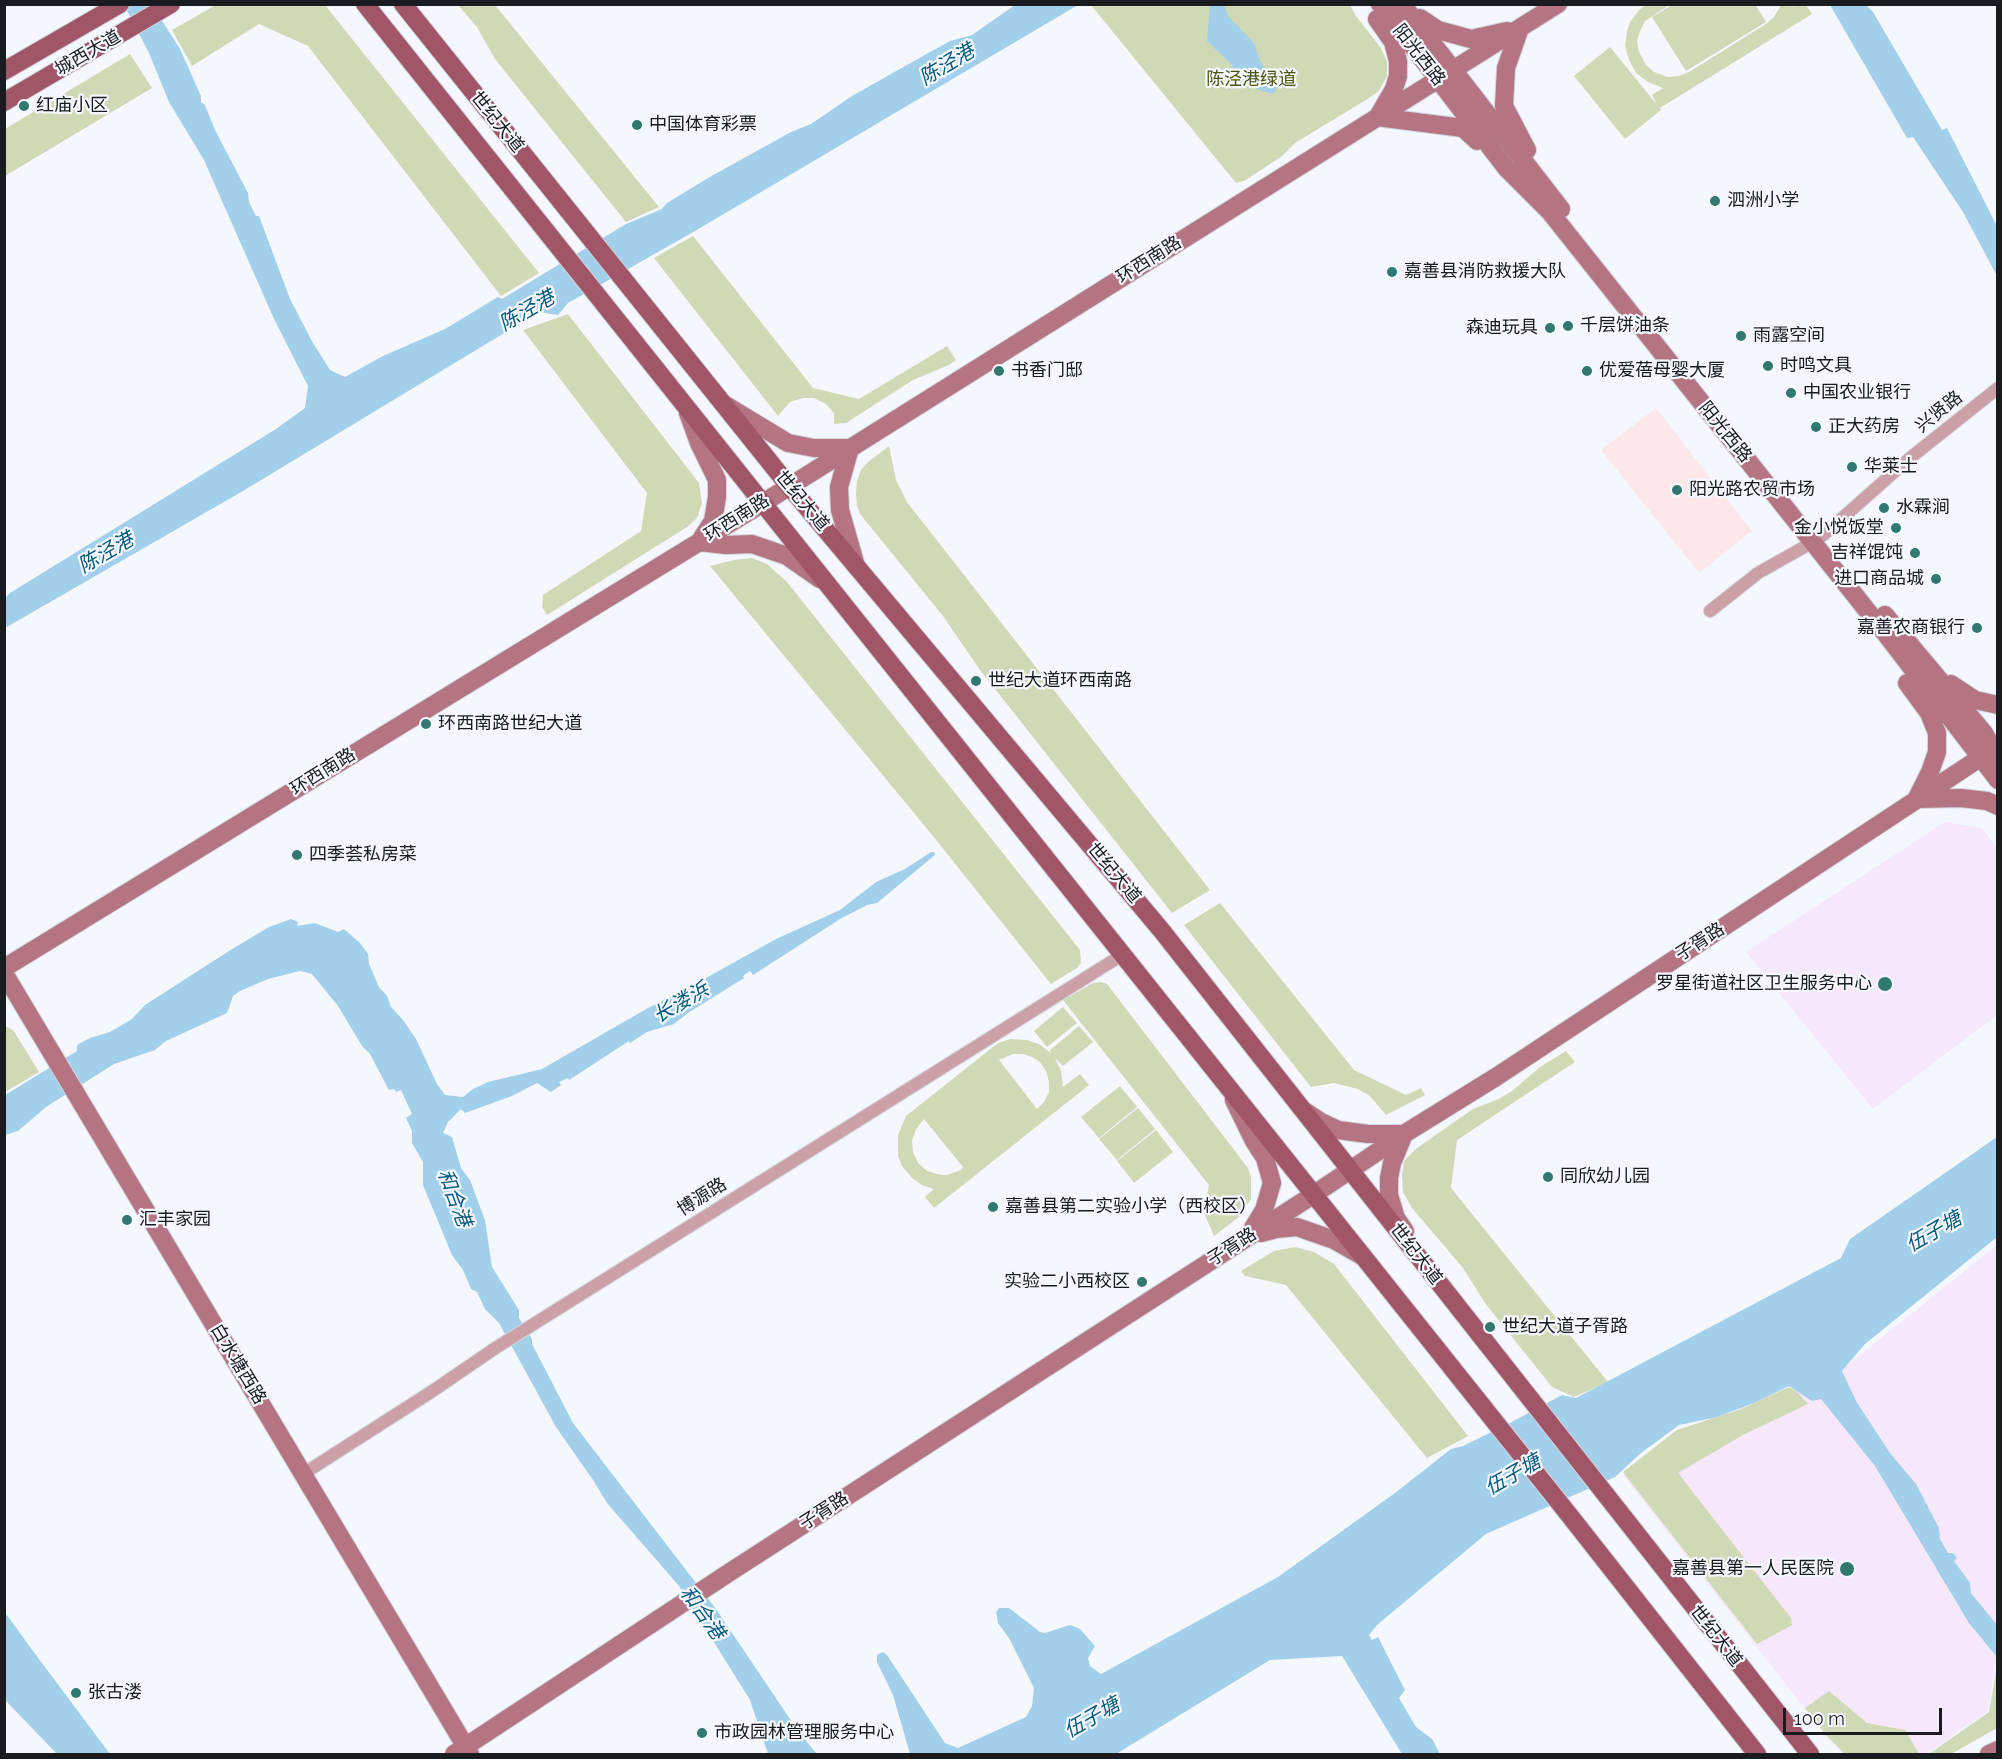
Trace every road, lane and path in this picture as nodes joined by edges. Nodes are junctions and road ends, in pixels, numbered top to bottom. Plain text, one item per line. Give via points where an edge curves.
1 (365, 4) edge
2 (1368, 4) edge
3 (1380, 4) edge
4 (1557, 4) edge
5 (116, 6) edge
6 (168, 6) edge
7 (1404, 6) edge
8 (406, 8) edge
9 (1520, 28) junction
10 (4, 71) edge
11 (1446, 75) junction
12 (4, 102) edge
13 (1377, 117) junction
14 (1507, 169) junction
15 (1543, 186) junction
16 (1998, 388) edge
17 (722, 402) junction
18 (687, 407) junction
19 (850, 448) junction
20 (789, 486) junction
21 (763, 503) junction
22 (1817, 539) junction
23 (699, 542) junction
24 (856, 566) junction
25 (829, 586) junction
26 (1710, 611) dead end
27 (1898, 652) junction
28 (1935, 673) junction
29 (1998, 705) edge
30 (1992, 752) edge
31 (1998, 780) edge
32 (1916, 800) junction
33 (1998, 806) edge
34 (1122, 955) junction
35 (4, 968) edge
36 (4, 973) edge
37 (1228, 1088) junction
38 (1303, 1109) junction
39 (1404, 1134) junction
40 (1350, 1170) junction
41 (1314, 1195) junction
42 (1248, 1237) junction
43 (1362, 1256) junction
44 (1425, 1266) junction
45 (303, 1474) junction
46 (1998, 1750) edge
47 (463, 1753) edge
48 (1757, 1755) edge
49 (1810, 1755) edge
50 (1989, 1755) edge

1 - 18 main road, 世纪大道
2 - 13 street via 1393,42 1398,61 1394,89
3 - 11 street, 阳光西路
4 - 9 street, 环西南路
5 - 10 main road, 城西大道
6 - 12 main road, 城西大道
7 - 9 street via 1438,30 1471,39
7 - 11 street, 阳光西路
8 - 17 main road, 世纪大道
9 - 11 street, 环西南路
9 - 15 street via 1506,68 1504,106
11 - 13 street, 环西南路
11 - 14 street, 阳光西路
11 - 15 street, 阳光西路
13 - 14 street via 1462,128
13 - 19 street, 环西南路
14 - 22 street, 阳光西路 via 1550,212
15 - 22 street, 阳光西路
16 - 22 street, 兴贤路
17 - 19 street via 788,443
17 - 20 main road, 世纪大道
18 - 21 main road, 世纪大道
18 - 23 street via 717,480 712,521
19 - 20 street, 环西南路
19 - 24 street via 839,487 840,510
20 - 21 street, 环西南路
20 - 24 main road, 世纪大道
21 - 23 street, 环西南路
21 - 25 main road, 世纪大道
22 - 26 street, 兴贤路 via 1758,573
22 - 27 street, 阳光西路
22 - 28 street, 阳光西路
23 - 25 street via 752,544 787,556
23 - 35 street, 环西南路
24 - 38 main road, 世纪大道 via 1162,931
25 - 34 main road, 世纪大道
27 - 30 street, 阳光西路
27 - 32 street via 1905,680 1929,713 1936,733 1937,752
28 - 29 street via 1975,700
28 - 30 street, 阳光西路 via 1984,733
30 - 31 street, 阳光西路
30 - 32 street, 子胥路
32 - 33 street via 1961,798
32 - 39 street, 子胥路
34 - 37 main road, 世纪大道
34 - 45 street, 博源路 via 494,1349
36 - 45 street, 白水塘西路
37 - 41 main road, 世纪大道
37 - 42 street via 1265,1158 1272,1183 1264,1210
38 - 39 street via 1338,1130
38 - 40 main road, 世纪大道
39 - 40 street, 子胥路
39 - 44 street via 1392,1163 1389,1195 1395,1218
40 - 41 street, 子胥路
40 - 44 main road, 世纪大道
41 - 42 street, 子胥路
41 - 43 main road, 世纪大道
42 - 43 street via 1297,1227 1334,1240
42 - 47 street, 子胥路 via 707,1586
43 - 48 main road, 世纪大道
44 - 49 main road, 世纪大道
45 - 47 street, 白水塘西路
46 - 50 street

